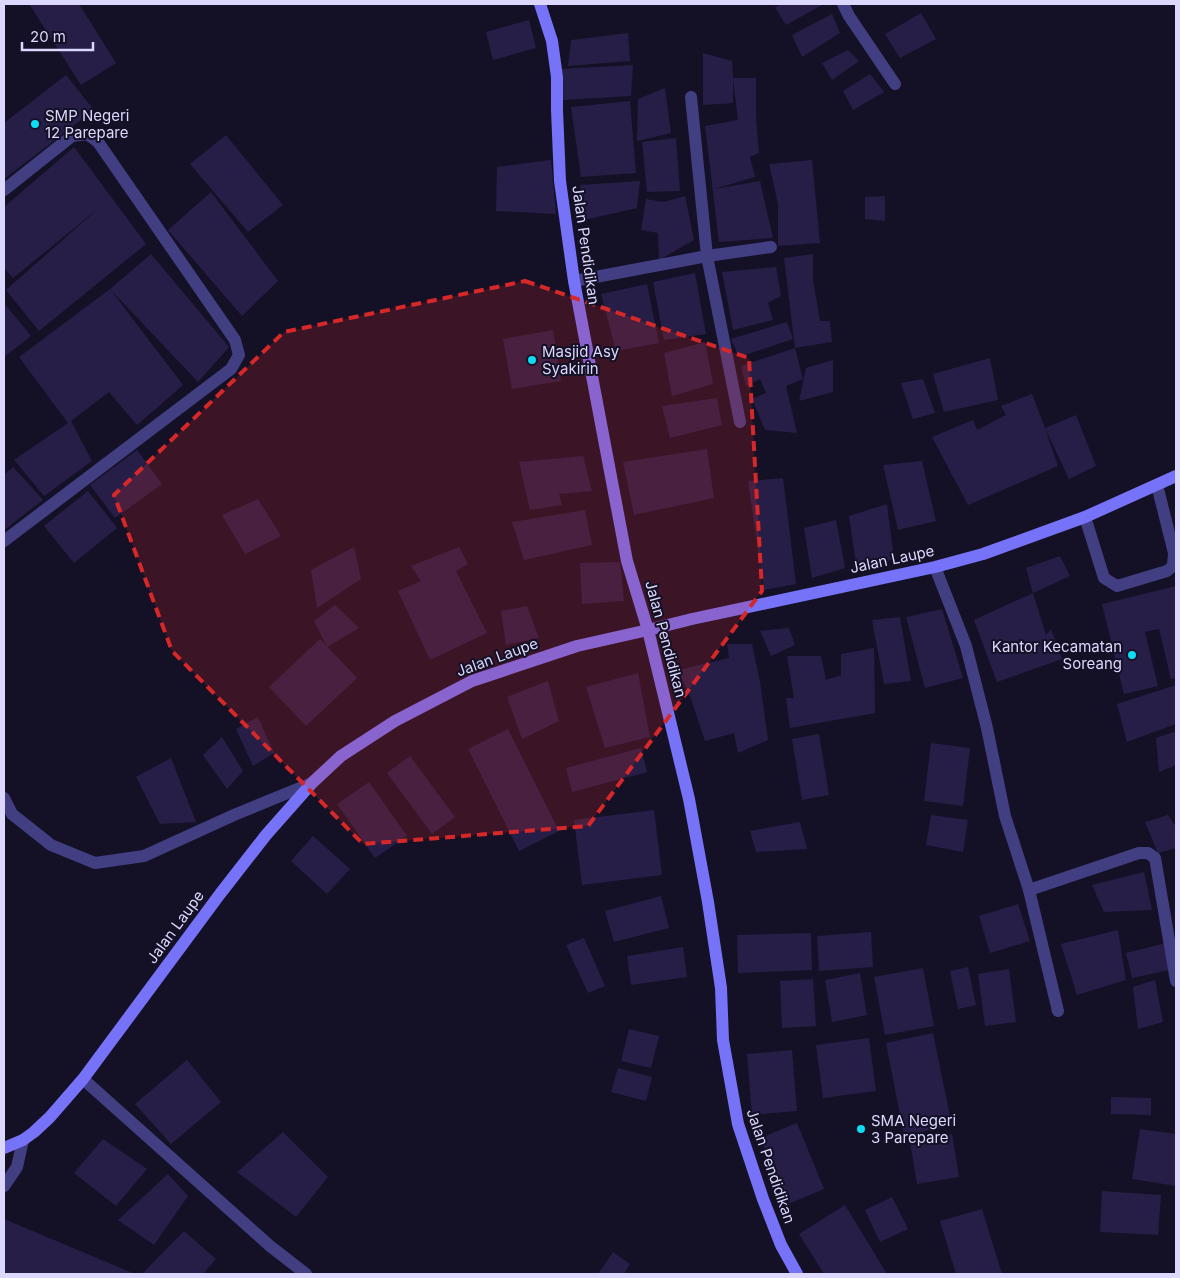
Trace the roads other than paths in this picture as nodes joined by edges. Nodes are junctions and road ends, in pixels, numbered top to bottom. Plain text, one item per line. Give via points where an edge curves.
1 (540, 4) edge
2 (843, 4) edge
3 (895, 84) dead end
4 (691, 97) dead end
5 (4, 190) edge
6 (771, 247) dead end
7 (707, 256) junction
8 (574, 281) junction
9 (740, 422) dead end
10 (1176, 476) edge
11 (1157, 485) junction
12 (1085, 517) junction
13 (4, 541) edge
14 (935, 567) junction
15 (648, 630) junction
16 (312, 783) junction
17 (4, 798) edge
18 (1029, 890) junction
19 (1176, 981) edge
20 (1058, 1011) dead end
21 (83, 1079) junction
22 (23, 1140) junction
23 (4, 1148) edge
24 (4, 1186) edge
25 (306, 1274) edge
26 (797, 1274) edge

1 - 8 street, Jalan Pendidikan via 552,40 557,77 560,181
2 - 3 street
4 - 7 street
5 - 13 street via 72,136 87,134 98,142 235,340 239,355 230,369
6 - 7 street
7 - 8 street
7 - 9 street
8 - 15 street, Jalan Pendidikan via 627,561
10 - 11 street, Jalan Laupe
11 - 12 street, Jalan Laupe
11 - 12 street via 1174,553 1173,566 1167,571 1117,586 1104,578
12 - 14 street, Jalan Laupe via 983,554
14 - 15 street, Jalan Laupe
14 - 18 street via 966,646 1005,816
15 - 16 street, Jalan Laupe via 577,646 472,681 395,720 342,756
15 - 26 street, Jalan Pendidikan via 689,799 706,892 721,988 723,1040 738,1124 781,1245
16 - 17 street via 144,856 95,863 51,845 12,814
16 - 21 street, Jalan Laupe via 220,894
18 - 19 street via 1148,853 1155,858
18 - 20 street
21 - 22 street, Jalan Laupe via 50,1117
21 - 25 street via 270,1246
22 - 23 street, Jalan Laupe
22 - 24 street via 17,1167

